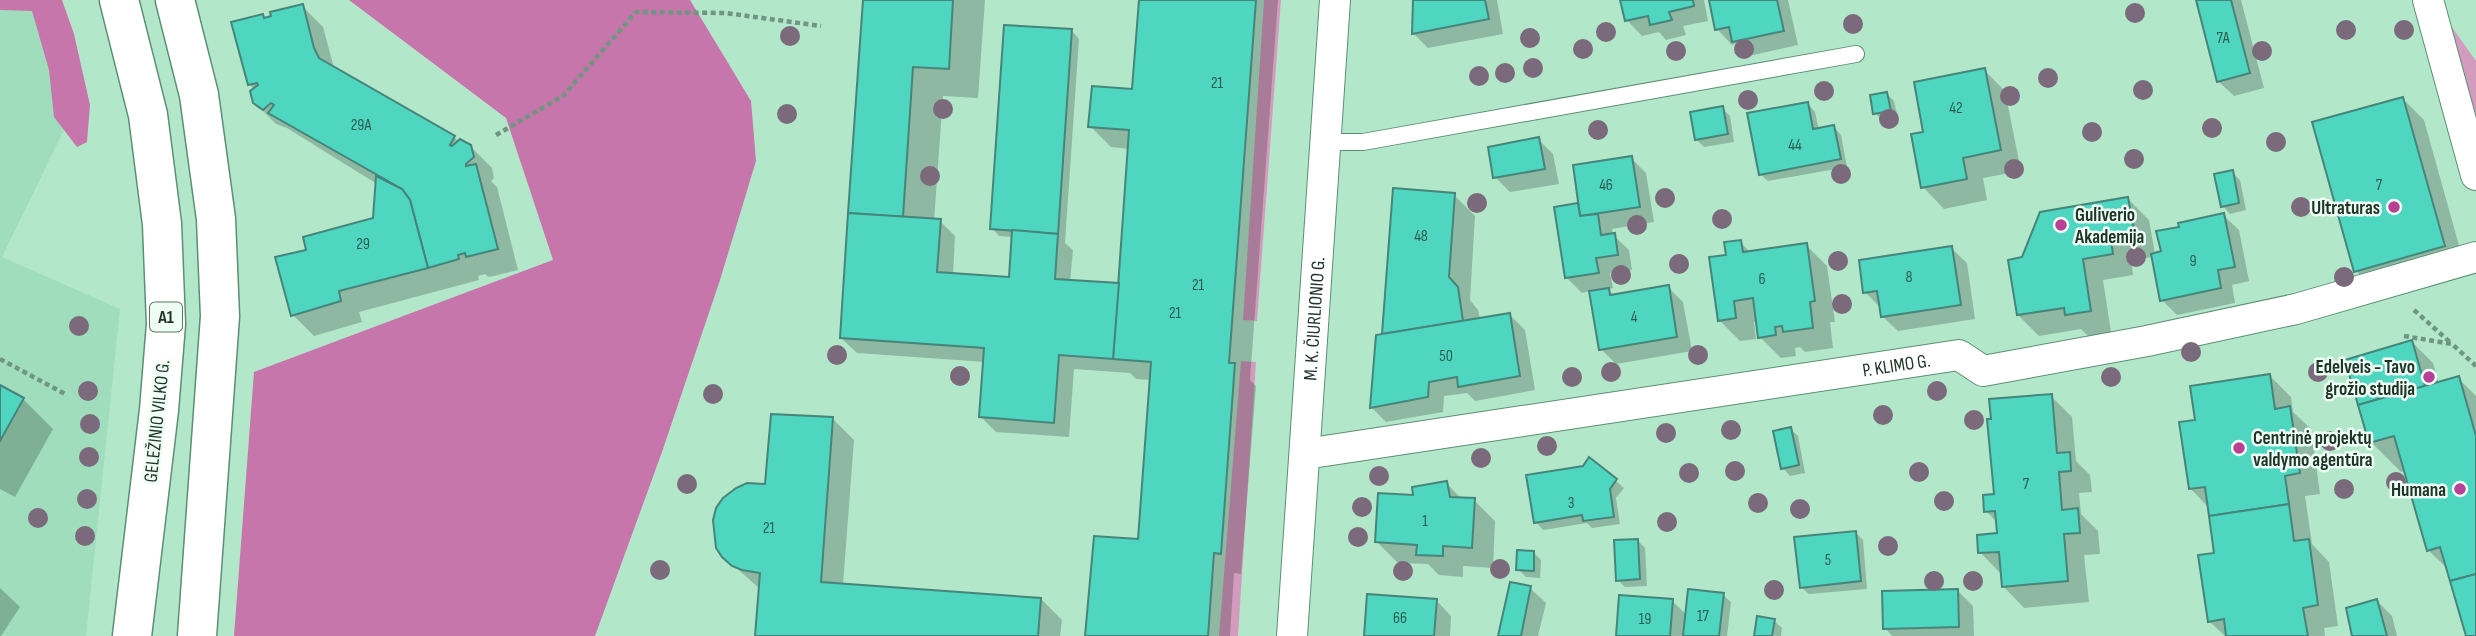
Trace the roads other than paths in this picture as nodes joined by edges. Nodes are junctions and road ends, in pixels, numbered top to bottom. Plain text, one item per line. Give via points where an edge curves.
1 (118, 0) edge
2 (175, 0) edge
3 (1335, 0) edge
4 (2428, 0) edge
5 (1856, 54) dead end
6 (1325, 142) junction
7 (2476, 175) edge
8 (2476, 257) edge
9 (1305, 454) junction
10 (132, 636) edge
11 (197, 636) edge
12 (1292, 636) edge

1 - 10 highway, GELEŽINIO VILKO G. / A1 via 148,115 162,223 166,324
2 - 11 highway via 199,95 216,219 220,316
3 - 6 street, M. K. ČIURLIONIO G.
4 - 7 street
5 - 6 lane via 1363,142
6 - 9 street, M. K. ČIURLIONIO G.
8 - 9 street, P. KLIMO G. via 2296,309 1983,371 1959,355
9 - 12 street, M. K. ČIURLIONIO G.

